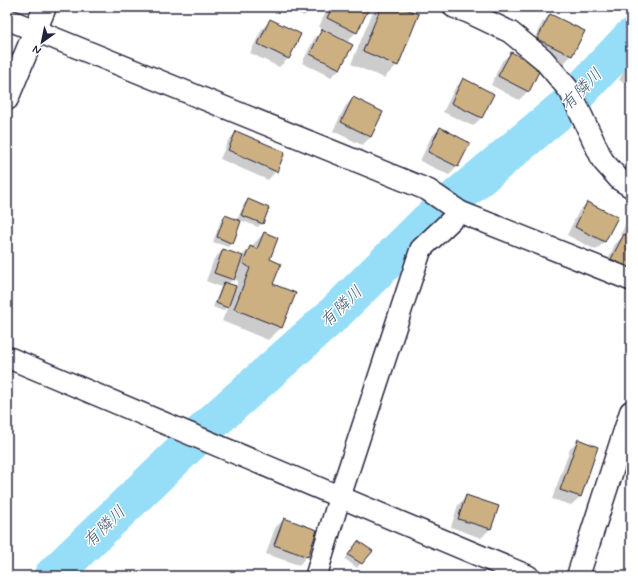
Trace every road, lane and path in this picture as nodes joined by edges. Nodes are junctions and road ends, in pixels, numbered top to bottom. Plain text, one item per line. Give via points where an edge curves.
1 (45, 7) edge
2 (454, 7) edge
3 (7, 19) edge
4 (35, 31) junction
5 (7, 99) edge
6 (631, 187) edge
7 (459, 211) junction
8 (631, 280) edge
9 (7, 357) edge
10 (631, 412) edge
11 (340, 496) junction
12 (316, 576) edge
13 (528, 576) edge
14 (578, 576) edge

1 - 4 main road
2 - 6 street via 510,32 543,59 573,96 603,161 620,180
3 - 4 street
4 - 5 main road
4 - 7 street via 428,190
7 - 8 street
7 - 11 street via 421,249
9 - 11 street
10 - 14 main road
11 - 12 street
11 - 13 street

